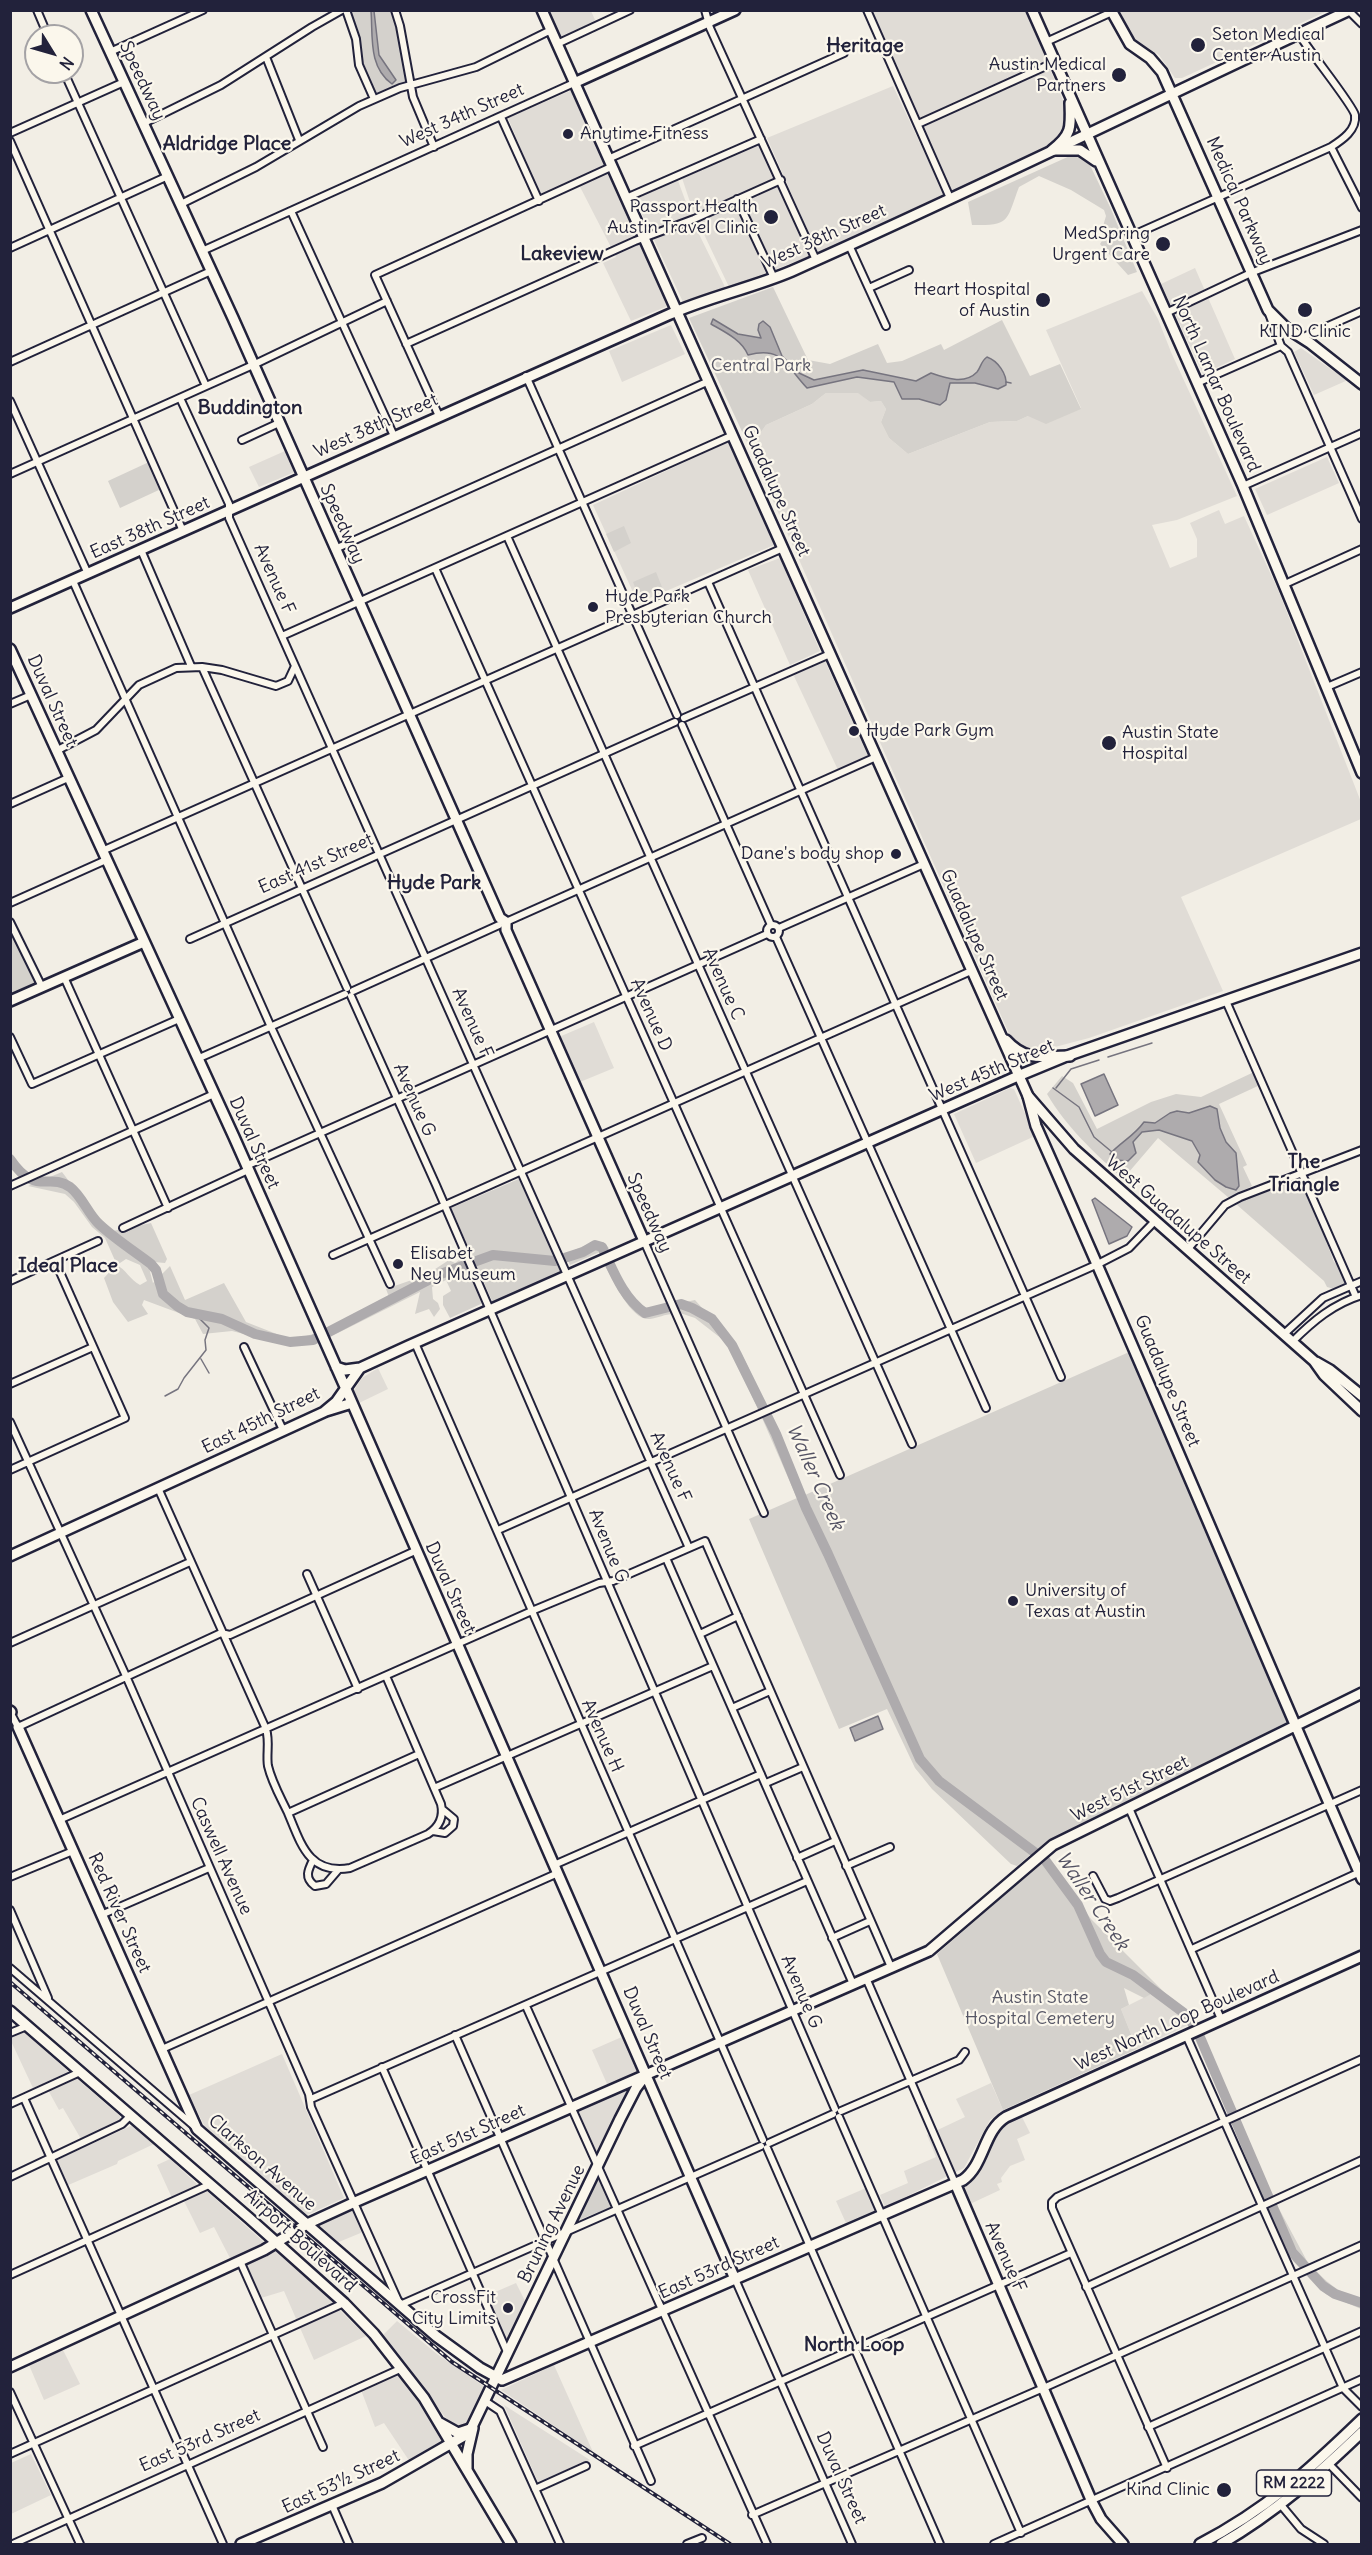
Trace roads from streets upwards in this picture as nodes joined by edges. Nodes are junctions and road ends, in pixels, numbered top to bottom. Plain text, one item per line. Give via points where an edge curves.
1 (37, 10) edge
2 (91, 10) edge
3 (203, 10) edge
4 (344, 10) edge
5 (394, 10) edge
6 (542, 10) edge
7 (630, 10) edge
8 (705, 10) edge
9 (735, 10) edge
10 (867, 10) edge
11 (1032, 10) edge
12 (1112, 11) edge
13 (1350, 11) edge
14 (708, 23) junction
15 (43, 24) edge
16 (1362, 24) edge
17 (550, 30) junction
18 (1299, 34) junction
19 (1046, 42) junction
20 (557, 44) junction
21 (110, 52) junction
22 (844, 53) dead end
23 (266, 57) junction
24 (1055, 62) junction
25 (124, 82) junction
26 (574, 83) junction
27 (69, 84) edge
28 (410, 85) junction
29 (1172, 94) junction
30 (1070, 98) junction
31 (374, 99) junction
32 (742, 100) junction
33 (78, 103) junction
34 (501, 117) junction
35 (144, 123) junction
36 (918, 124) junction
37 (10, 133) edge
38 (1086, 134) junction
39 (761, 139) junction
40 (299, 140) junction
41 (10, 141) edge
42 (434, 147) junction
43 (1331, 147) junction
44 (1052, 150) junction
45 (610, 163) junction
46 (1100, 165) junction
47 (168, 176) junction
48 (781, 180) junction
49 (1219, 197) junction
50 (121, 198) junction
51 (626, 198) junction
52 (950, 198) junction
53 (737, 199) junction
54 (538, 201) junction
55 (181, 204) junction
56 (1362, 208) edge
57 (291, 211) junction
58 (50, 230) junction
59 (1362, 230) edge
60 (1131, 236) junction
61 (645, 238) junction
62 (849, 245) junction
63 (10, 248) edge
64 (202, 251) junction
65 (816, 260) junction
66 (909, 270) dead end
67 (211, 271) junction
68 (1253, 273) junction
69 (774, 278) junction
70 (869, 288) junction
71 (164, 293) junction
72 (387, 302) junction
73 (1268, 310) junction
74 (677, 311) junction
75 (1362, 311) edge
76 (1166, 313) junction
77 (341, 323) junction
78 (92, 325) junction
79 (886, 326) dead end
80 (1301, 338) junction
81 (406, 344) junction
82 (1281, 346) junction
83 (10, 362) edge
84 (253, 365) junction
85 (526, 376) junction
86 (709, 381) junction
87 (1197, 383) junction
88 (1362, 384) edge
89 (206, 386) junction
90 (180, 398) junction
91 (10, 401) edge
92 (439, 416) junction
93 (134, 418) junction
94 (279, 423) junction
95 (1362, 433) edge
96 (733, 435) junction
97 (393, 436) junction
98 (242, 440) dead end
99 (1330, 447) junction
100 (558, 449) junction
101 (38, 462) junction
102 (10, 474) edge
103 (303, 477) junction
104 (1243, 486) junction
105 (581, 502) junction
106 (229, 511) junction
107 (1362, 519) edge
108 (183, 531) junction
109 (507, 536) junction
110 (783, 548) junction
111 (335, 549) junction
112 (1362, 549) edge
113 (141, 550) junction
114 (435, 568) junction
115 (88, 574) junction
116 (73, 581) junction
117 (708, 582) junction
118 (1285, 584) junction
119 (359, 601) junction
120 (10, 608) edge
121 (632, 616) junction
122 (282, 636) junction
123 (10, 648) edge
124 (556, 648) junction
125 (830, 654) junction
126 (191, 666) junction
127 (296, 666) junction
128 (202, 667) junction
129 (1362, 672) edge
130 (485, 680) junction
131 (753, 687) junction
132 (1327, 687) junction
133 (31, 695) junction
134 (125, 698) junction
135 (10, 704) edge
136 (408, 714) junction
137 (680, 722) junction
138 (332, 749) junction
139 (56, 752) junction
140 (604, 754) junction
141 (876, 757) junction
142 (1362, 773) edge
143 (68, 778) junction
144 (255, 784) junction
145 (533, 787) junction
146 (800, 792) junction
147 (10, 804) edge
148 (179, 818) junction
149 (456, 821) junction
150 (725, 825) junction
151 (102, 851) junction
152 (378, 854) junction
153 (651, 859) junction
154 (106, 860) junction
155 (924, 864) junction
156 (302, 889) junction
157 (579, 891) junction
158 (849, 898) junction
159 (10, 903) edge
160 (10, 922) edge
161 (226, 923) junction
162 (503, 923) junction
163 (771, 925) junction
164 (779, 928) junction
165 (767, 934) junction
166 (776, 937) junction
167 (190, 939) dead end
168 (144, 942) junction
169 (1362, 953) edge
170 (425, 958) junction
171 (698, 964) junction
172 (971, 970) junction
173 (64, 978) junction
174 (42, 987) junction
175 (349, 992) junction
176 (626, 996) junction
177 (10, 1001) edge
178 (1226, 1001) junction
179 (895, 1005) junction
180 (179, 1019) junction
181 (271, 1027) junction
182 (549, 1030) junction
183 (999, 1034) junction
184 (10, 1037) edge
185 (820, 1038) junction
186 (99, 1055) junction
187 (1070, 1056) junction
188 (197, 1059) junction
189 (473, 1065) junction
190 (745, 1071) junction
191 (1018, 1076) junction
192 (214, 1094) junction
193 (1028, 1096) junction
194 (396, 1099) junction
195 (674, 1103) junction
196 (942, 1110) junction
197 (133, 1131) junction
198 (320, 1133) junction
199 (597, 1137) junction
200 (867, 1143) junction
201 (1362, 1149) edge
202 (247, 1168) junction
203 (520, 1172) junction
204 (1303, 1172) junction
205 (792, 1176) junction
206 (10, 1186) edge
207 (444, 1206) junction
208 (720, 1207) junction
209 (168, 1208) junction
210 (1154, 1221) junction
211 (123, 1228) dead end
212 (368, 1239) junction
213 (98, 1241) dead end
214 (644, 1241) junction
215 (1187, 1250) junction
216 (333, 1256) dead end
217 (55, 1261) junction
218 (1098, 1264) junction
219 (566, 1275) junction
220 (10, 1281) edge
221 (1362, 1281) edge
222 (390, 1284) dead end
223 (1352, 1285) junction
224 (1025, 1296) junction
225 (1359, 1296) edge
226 (489, 1310) junction
227 (951, 1329) junction
228 (1284, 1334) junction
229 (416, 1342) junction
230 (1292, 1342) junction
231 (93, 1347) junction
232 (244, 1347) dead end
233 (1314, 1361) junction
234 (876, 1363) junction
235 (336, 1367) junction
236 (360, 1368) junction
237 (1061, 1377) dead end
238 (10, 1384) edge
239 (346, 1389) junction
240 (804, 1395) junction
241 (1362, 1396) edge
242 (352, 1403) junction
243 (986, 1408) dead end
244 (1362, 1411) edge
245 (324, 1412) junction
246 (10, 1422) edge
247 (728, 1428) junction
248 (283, 1430) junction
249 (912, 1444) dead end
250 (28, 1462) junction
251 (650, 1463) junction
252 (10, 1470) edge
253 (840, 1475) dead end
254 (158, 1488) junction
255 (571, 1498) junction
256 (764, 1513) dead end
257 (498, 1530) junction
258 (62, 1532) junction
259 (689, 1548) junction
260 (416, 1551) junction
261 (10, 1556) edge
262 (666, 1558) junction
263 (190, 1562) junction
264 (307, 1574) dead end
265 (607, 1582) junction
266 (317, 1596) junction
267 (94, 1605) junction
268 (534, 1610) junction
269 (738, 1616) junction
270 (222, 1633) junction
271 (700, 1634) junction
272 (10, 1643) edge
273 (458, 1644) junction
274 (713, 1666) junction
275 (126, 1676) junction
276 (386, 1676) junction
277 (358, 1689) junction
278 (770, 1691) junction
279 (655, 1692) junction
280 (1362, 1693) edge
281 (732, 1708) junction
282 (11, 1712) edge
283 (581, 1725) junction
284 (1294, 1726) junction
285 (18, 1727) junction
286 (266, 1729) junction
287 (419, 1754) junction
288 (508, 1756) junction
289 (803, 1767) junction
290 (167, 1771) junction
291 (761, 1773) junction
292 (766, 1783) junction
293 (434, 1788) junction
294 (1362, 1790) edge
295 (700, 1799) junction
296 (1329, 1804) junction
297 (1129, 1808) junction
298 (442, 1809) junction
299 (288, 1813) junction
300 (59, 1820) junction
301 (433, 1831) junction
302 (628, 1832) junction
303 (835, 1841) junction
304 (890, 1847) dead end
305 (73, 1851) junction
306 (797, 1858) junction
307 (313, 1860) junction
308 (846, 1866) junction
309 (209, 1868) junction
310 (556, 1869) junction
311 (338, 1870) junction
312 (1361, 1874) edge
313 (1093, 1876) dead end
314 (10, 1877) edge
315 (1161, 1879) junction
316 (807, 1881) junction
317 (748, 1908) junction
318 (10, 1910) edge
319 (101, 1915) junction
320 (870, 1921) junction
321 (676, 1938) junction
322 (832, 1938) junction
323 (934, 1947) joint
324 (1192, 1949) junction
325 (1362, 1956) edge
326 (891, 1967) junction
327 (10, 1968) edge
328 (602, 1972) junction
329 (866, 1978) junction
330 (853, 1984) junction
331 (49, 2001) junction
332 (268, 2001) junction
333 (526, 2006) junction
334 (792, 2009) junction
335 (10, 2011) edge
336 (1221, 2019) junction
337 (27, 2026) junction
338 (1193, 2032) junction
339 (10, 2033) edge
340 (455, 2035) junction
341 (720, 2041) junction
342 (162, 2049) junction
343 (965, 2052) dead end
344 (1362, 2059) edge
345 (382, 2067) junction
346 (80, 2072) junction
347 (646, 2074) junction
348 (911, 2081) junction
349 (24, 2098) junction
350 (311, 2099) junction
351 (10, 2104) edge
352 (572, 2107) junction
353 (837, 2113) junction
354 (131, 2115) junction
355 (1006, 2117) joint
356 (1231, 2118) junction
357 (197, 2129) junction
358 (499, 2139) junction
359 (765, 2144) junction
360 (51, 2158) junction
361 (1362, 2160) edge
362 (598, 2167) junction
363 (427, 2171) junction
364 (692, 2176) junction
365 (10, 2177) edge
366 (955, 2183) junction
367 (211, 2184) junction
368 (355, 2202) junction
369 (1268, 2202) junction
370 (617, 2210) junction
371 (882, 2215) junction
372 (307, 2224) junction
373 (566, 2232) junction
374 (545, 2240) junction
375 (88, 2241) junction
376 (277, 2243) junction
377 (1362, 2245) edge
378 (810, 2247) junction
379 (1071, 2253) junction
380 (240, 2260) junction
381 (552, 2261) junction
382 (472, 2272) junction
383 (10, 2275) edge
384 (1293, 2276) junction
385 (735, 2279) junction
386 (999, 2285) junction
387 (1086, 2287) junction
388 (344, 2304) junction
389 (400, 2304) junction
390 (662, 2311) junction
391 (121, 2316) junction
392 (927, 2316) junction
393 (1362, 2331) edge
394 (273, 2336) junction
395 (589, 2343) junction
396 (855, 2348) junction
397 (1325, 2348) junction
398 (508, 2354) junction
399 (1116, 2355) junction
400 (13, 2364) edge
401 (400, 2369) junction
402 (496, 2378) junction
403 (1362, 2379) edge
404 (780, 2381) junction
405 (1044, 2388) junction
406 (1343, 2388) junction
407 (154, 2389) junction
408 (10, 2392) edge
409 (485, 2401) junction
410 (1362, 2407) edge
411 (307, 2411) junction
412 (706, 2414) junction
413 (971, 2419) junction
414 (1362, 2419) edge
415 (438, 2421) junction
416 (1148, 2427) junction
417 (473, 2428) junction
418 (1362, 2432) edge
419 (34, 2444) junction
420 (452, 2444) junction
421 (634, 2446) junction
422 (323, 2447) dead end
423 (899, 2451) junction
424 (10, 2454) edge
425 (1329, 2464) junction
426 (188, 2465) junction
427 (586, 2466) dead end
428 (1167, 2468) junction
429 (467, 2471) junction
430 (651, 2481) dead end
431 (824, 2483) junction
432 (535, 2489) junction
433 (1362, 2498) edge
434 (1092, 2502) junction
435 (332, 2505) junction
436 (1281, 2505) junction
437 (752, 2515) junction
438 (69, 2519) junction
439 (1021, 2533) junction
440 (702, 2538) dead end
441 (1220, 2542) edge
442 (13, 2544) edge
443 (80, 2544) edge
444 (223, 2544) edge
445 (241, 2544) edge
446 (349, 2544) edge
447 (511, 2544) edge
448 (561, 2544) edge
449 (687, 2544) edge
450 (767, 2544) edge
451 (852, 2544) edge
452 (940, 2544) edge
453 (994, 2544) edge
454 (1123, 2544) edge
455 (1200, 2544) edge
456 (1324, 2544) edge

1 - 15 street
2 - 21 street, Speedway
3 - 21 street
4 - 23 street
4 - 31 street via 356,39 359,65
5 - 28 street
6 - 17 street, Guadalupe Street
7 - 20 street
8 - 14 street
9 - 14 street, West 34th Street
10 - 36 street
11 - 19 street, North Lamar Boulevard
12 - 19 street
12 - 29 street, Medical Parkway via 1124,36 1157,65
13 - 16 street
13 - 18 street, West 38th Street
14 - 26 street, West 34th Street
14 - 32 street
17 - 20 street, Guadalupe Street
17 - 28 street via 476,67
18 - 29 street, West 38th Street
18 - 43 street via 1354,111 1351,129
19 - 24 street, North Lamar Boulevard
20 - 26 street, Guadalupe Street
21 - 25 street, Speedway
22 - 32 street
23 - 35 street via 221,85
23 - 40 street
24 - 30 street, North Lamar Boulevard
24 - 36 street
25 - 33 street
25 - 35 street, Speedway
26 - 34 street, West 34th Street
26 - 45 street, Guadalupe Street
27 - 33 street
28 - 31 street
28 - 42 street
29 - 38 street, West 38th Street
29 - 49 street, Medical Parkway
30 - 38 street, North Lamar Boulevard
30 - 44 street via 1071,127
31 - 40 street
32 - 39 street
32 - 45 street
33 - 37 street
33 - 50 street
34 - 42 street, West 34th Street
34 - 54 street
35 - 47 street, Speedway
36 - 52 street
38 - 44 street, West 38th Street
38 - 46 street, North Lamar Boulevard
39 - 48 street
39 - 51 street
40 - 55 street via 256,167
41 - 58 street
42 - 57 street, West 34th Street
43 - 49 street
43 - 56 street
44 - 46 street via 1080,150
44 - 52 street, West 38th Street
45 - 51 street, Guadalupe Street
45 - 54 street
46 - 60 street, North Lamar Boulevard
47 - 50 street
47 - 55 street, Speedway
48 - 53 street
48 - 65 street
49 - 60 street
49 - 68 street, Medical Parkway
50 - 58 street
50 - 71 street
51 - 61 street, Guadalupe Street
52 - 62 street, West 38th Street
53 - 61 street
53 - 69 street
54 - 72 street via 375,275
55 - 64 street, Speedway
57 - 64 street, West 34th Street
57 - 77 street
58 - 63 street
58 - 78 street
59 - 68 street
60 - 76 street, North Lamar Boulevard
61 - 74 street, Guadalupe Street
61 - 81 street
62 - 65 street, West 38th Street
62 - 70 street
64 - 67 street, Speedway
65 - 69 street, West 38th Street
66 - 70 street
67 - 71 street
67 - 84 street, Speedway
68 - 73 street, Medical Parkway
68 - 76 street
69 - 74 street, West 38th Street
70 - 79 street
71 - 78 street
71 - 89 street
72 - 77 street
72 - 81 street
73 - 80 street, Medical Parkway
73 - 82 street
74 - 85 street, West 38th Street
74 - 86 street, Guadalupe Street
75 - 80 street
76 - 87 street, North Lamar Boulevard
77 - 84 street
77 - 97 street
78 - 83 street
78 - 93 street
80 - 88 street, Medical Parkway
81 - 92 street
82 - 87 street
82 - 99 street via 1288,352
84 - 89 street
84 - 94 street, Speedway
85 - 92 street, West 38th Street
85 - 100 street
86 - 96 street, Guadalupe Street
86 - 100 street
87 - 104 street, North Lamar Boulevard
89 - 90 street
90 - 93 street
90 - 106 street, Avenue F
91 - 101 street
92 - 97 street, West 38th Street
93 - 101 street
93 - 108 street
94 - 98 street
94 - 103 street, Speedway
95 - 99 street
96 - 105 street
96 - 110 street, Guadalupe Street
97 - 103 street, West 38th Street
99 - 104 street
99 - 107 street
100 - 105 street
100 - 111 street
101 - 102 street
101 - 115 street
103 - 106 street, East 38th Street
103 - 111 street, Speedway
104 - 118 street, North Lamar Boulevard
105 - 109 street
105 - 121 street
106 - 108 street, East 38th Street
106 - 122 street, Avenue F
108 - 113 street, East 38th Street
109 - 114 street
109 - 124 street, Avenue C
110 - 117 street
110 - 125 street, Guadalupe Street
111 - 119 street, Speedway
112 - 118 street
113 - 115 street, East 38th Street
113 - 126 street
114 - 119 street
114 - 130 street, Avenue D
115 - 116 street, East 38th Street
116 - 120 street, East 38th Street
116 - 134 street
117 - 121 street
117 - 131 street
118 - 132 street, North Lamar Boulevard
119 - 122 street
119 - 136 street, Speedway
121 - 124 street
121 - 137 street
122 - 127 street, Avenue F
123 - 133 street, Duval Street
124 - 130 street
124 - 140 street, Avenue C
125 - 131 street, East 41st Street
125 - 141 street, Guadalupe Street
126 - 128 street
126 - 134 street via 156,675
127 - 128 street via 288,681 276,687 237,673
127 - 138 street, Avenue F
128 - 144 street, Avenue G
129 - 132 street
130 - 136 street
130 - 145 street, Avenue D
131 - 137 street, East 41st Street
131 - 146 street
132 - 142 street, North Lamar Boulevard
133 - 135 street
133 - 139 street, Duval Street
134 - 139 street via 96,730
134 - 148 street
136 - 138 street
136 - 149 street, Speedway
137 - 140 street, East 41st Street
137 - 150 street
138 - 144 street
138 - 152 street, Avenue F
139 - 143 street, Duval Street
140 - 145 street, East 41st Street
140 - 153 street, Avenue C
141 - 146 street
141 - 155 street, Guadalupe Street
143 - 147 street
143 - 151 street, Duval Street
144 - 148 street
144 - 156 street, Avenue G
145 - 149 street, East 41st Street
145 - 157 street, Avenue D
146 - 150 street
146 - 158 street
148 - 151 street
148 - 161 street
149 - 152 street, East 41st Street
149 - 162 street, Speedway
150 - 153 street
150 - 163 street
151 - 154 street, Duval Street
152 - 156 street, East 41st Street
152 - 170 street, Avenue F
153 - 157 street
153 - 171 street, Avenue C
154 - 159 street
154 - 168 street, Duval Street
155 - 158 street
155 - 172 street, Guadalupe Street
156 - 161 street, East 41st Street
156 - 175 street, Avenue G
157 - 162 street
157 - 176 street, Avenue D
158 - 164 street
158 - 179 street
160 - 174 street
161 - 167 street, East 41st Street
161 - 181 street
162 - 170 street
162 - 182 street, Speedway
163 - 164 street
163 - 165 street
164 - 166 street
165 - 166 street
165 - 171 street
166 - 185 street
168 - 173 street
168 - 180 street, Duval Street
169 - 178 street, West 45th Street
170 - 175 street
170 - 189 street, Avenue F
171 - 176 street
171 - 190 street, Avenue C
172 - 179 street
172 - 183 street, Guadalupe Street
173 - 174 street
173 - 186 street
174 - 177 street
175 - 181 street
175 - 194 street, Avenue G
176 - 182 street
176 - 195 street, Avenue D
178 - 187 street, West 45th Street
178 - 204 street
179 - 185 street
179 - 196 street
180 - 186 street
180 - 188 street, Duval Street
181 - 188 street
181 - 198 street
182 - 189 street
182 - 199 street, Speedway
183 - 187 street via 1027,1056
183 - 191 street, Guadalupe Street
184 - 186 street via 32,1084
185 - 190 street
185 - 200 street
186 - 197 street
187 - 191 street, West 45th Street
188 - 192 street, Duval Street
189 - 194 street
189 - 203 street, Avenue F
190 - 195 street
190 - 205 street, Avenue C
191 - 193 street, Guadalupe Street
191 - 196 street, West 45th Street
192 - 197 street
192 - 202 street, Duval Street
193 - 210 street, West Guadalupe Street via 1074,1149
193 - 218 street, Guadalupe Street via 1036,1126
194 - 198 street
194 - 207 street, Avenue G
195 - 199 street
195 - 208 street, Avenue D
196 - 200 street, West 45th Street
196 - 224 street
197 - 206 street
197 - 209 street
198 - 202 street
198 - 212 street
199 - 203 street
199 - 214 street, Speedway
200 - 205 street, West 45th Street
200 - 227 street
201 - 204 street
202 - 209 street
202 - 235 street, Duval Street
203 - 207 street
203 - 219 street, Avenue F
204 - 215 street via 1225,1205
204 - 223 street
205 - 208 street, West 45th Street
205 - 234 street, Avenue C
207 - 212 street
207 - 226 street, Avenue G
208 - 214 street, West 45th Street
208 - 240 street, Avenue D
209 - 211 street
210 - 215 street, West Guadalupe Street
210 - 218 street via 1129,1248
212 - 216 street
212 - 222 street
213 - 217 street
214 - 219 street
214 - 247 street, Speedway
215 - 228 street, West Guadalupe Street
217 - 220 street
217 - 231 street
218 - 224 street
218 - 284 street, Guadalupe Street
219 - 226 street
219 - 251 street, Avenue F
221 - 223 street
223 - 225 street
223 - 228 street via 1323,1298
224 - 227 street
224 - 237 street
225 - 230 street via 1319,1316
226 - 229 street
226 - 255 street, Avenue G
227 - 234 street
227 - 243 street
228 - 230 street, West Guadalupe Street
229 - 236 street
229 - 257 street, Avenue H
230 - 233 street, West Guadalupe Street
231 - 238 street
231 - 250 street via 125,1418
232 - 248 street
233 - 241 street, West Guadalupe Street
233 - 244 street, West Guadalupe Street
234 - 240 street
234 - 249 street, Avenue C
235 - 236 street
235 - 239 street, Duval Street
236 - 239 street, East 45th Street
239 - 242 street, Duval Street
239 - 245 street, East 45th Street
240 - 247 street
240 - 253 street, Avenue D
242 - 245 street
242 - 260 street, Duval Street
245 - 248 street, East 45th Street
246 - 250 street, Caswell Avenue
247 - 251 street
247 - 256 street, Speedway
248 - 254 street, East 45th Street
250 - 252 street
250 - 258 street, Caswell Avenue
251 - 255 street
251 - 259 street, Avenue F
254 - 258 street, East 45th Street
254 - 263 street
255 - 257 street
255 - 265 street, Avenue G
257 - 268 street, Avenue H
258 - 261 street, East 45th Street
258 - 267 street, Caswell Avenue
259 - 262 street
259 - 269 street via 705,1541
260 - 266 street
260 - 273 street, Duval Street
262 - 265 street
262 - 271 street
263 - 267 street
263 - 270 street
264 - 266 street
265 - 268 street
265 - 279 street, Avenue G
266 - 270 street via 230,1635
266 - 277 street
267 - 272 street
267 - 275 street, Caswell Avenue
268 - 273 street
268 - 283 street, Avenue H
269 - 271 street
269 - 278 street
270 - 275 street
270 - 286 street
271 - 274 street
273 - 276 street
273 - 288 street, Duval Street
274 - 279 street
274 - 281 street
275 - 285 street
275 - 290 street, Caswell Avenue
276 - 277 street
276 - 287 street
277 - 286 street
278 - 281 street
278 - 289 street
279 - 283 street
279 - 295 street, Avenue G
280 - 284 street, West 51st Street
281 - 291 street
282 - 285 street, Red River Street
283 - 288 street
283 - 302 street, Avenue H
284 - 296 street, Guadalupe Street
284 - 297 street, West 51st Street
285 - 300 street, Red River Street
286 - 290 street
286 - 299 street via 267,1762
287 - 293 street
287 - 299 street
288 - 293 street
288 - 310 street, Duval Street
289 - 292 street
289 - 303 street
290 - 300 street
290 - 309 street, Caswell Avenue
291 - 292 street
291 - 295 street
292 - 306 street
293 - 298 street
294 - 296 street
295 - 302 street
295 - 317 street, Avenue G
296 - 312 street, Guadalupe Street
296 - 315 street
297 - 315 street
297 - 323 street, West 51st Street via 1045,1851
298 - 301 street
298 - 301 street via 454,1819 453,1826 445,1833
299 - 307 street via 303,1850
300 - 305 street, Red River Street
301 - 311 street
302 - 310 street
302 - 321 street, Avenue H
303 - 306 street
303 - 308 street
304 - 308 street
305 - 314 street
305 - 319 street, Red River Street
306 - 316 street
307 - 311 street
307 - 311 street via 307,1873 315,1886 326,1884
308 - 320 street
309 - 319 street
309 - 332 street, Caswell Avenue
310 - 328 street, Duval Street
310 - 332 street
312 - 324 street
313 - 315 street via 1110,1901
315 - 324 street
316 - 317 street
316 - 322 street
317 - 321 street
317 - 334 street, Avenue G
318 - 331 street
319 - 342 street, Red River Street
320 - 322 street
320 - 326 street
321 - 328 street
321 - 341 street, Avenue H
322 - 330 street
323 - 326 street, East 51st Street
324 - 336 street
325 - 336 street, West North Loop Boulevard
326 - 329 street, East 51st Street
327 - 331 street, Clarkson Avenue
328 - 333 street
328 - 347 street, Duval Street
329 - 330 street, East 51st Street
329 - 348 street, Avenue F
330 - 334 street, East 51st Street
331 - 357 street, Clarkson Avenue
332 - 342 street
332 - 350 street, Caswell Avenue
333 - 340 street
333 - 352 street
334 - 341 street, East 51st Street
334 - 353 street, Avenue G
335 - 337 street, Airport Boulevard
336 - 338 street, West North Loop Boulevard
337 - 339 street
337 - 346 street, Airport Boulevard
338 - 355 street, West North Loop Boulevard
338 - 356 street
340 - 345 street
340 - 358 street
341 - 347 street, East 51st Street
341 - 359 street, Avenue H
342 - 357 street, Red River Street
343 - 348 street via 959,2060
344 - 356 street
345 - 350 street
345 - 363 street
346 - 349 street
346 - 354 street, Airport Boulevard
347 - 352 street, East 51st Street
347 - 362 street, Bruning Avenue
347 - 364 street, Duval Street
348 - 353 street
348 - 366 street, Avenue F
349 - 351 street
349 - 360 street
350 - 368 street, Caswell Avenue via 311,2107
352 - 358 street, East 51st Street
352 - 362 street
353 - 359 street
353 - 371 street, Avenue G
354 - 360 street via 122,2124
354 - 367 street, Airport Boulevard
355 - 366 street, East 53rd Street via 994,2127 974,2170
356 - 369 street
356 - 379 street via 1057,2197 1052,2208
357 - 372 street, Clarkson Avenue
358 - 363 street, East 51st Street
358 - 374 street
359 - 364 street
359 - 378 street, Avenue H
360 - 365 street
360 - 375 street
361 - 369 street
362 - 370 street
362 - 373 street, Bruning Avenue
363 - 368 street, East 51st Street
363 - 382 street
364 - 370 street
364 - 385 street, Duval Street
366 - 371 street, East 53rd Street
366 - 386 street, Avenue F
367 - 375 street
367 - 376 street, Airport Boulevard
368 - 372 street, East 51st Street
368 - 389 street, Caswell Avenue
369 - 384 street
369 - 387 street
370 - 373 street
370 - 390 street
371 - 378 street, East 53rd Street
371 - 392 street, Avenue G
372 - 376 street, East 51st Street
372 - 389 street, Clarkson Avenue
373 - 374 street
373 - 381 street, Bruning Avenue
374 - 381 street
374 - 382 street
375 - 383 street
375 - 391 street
376 - 380 street, East 51st Street
376 - 388 street, Airport Boulevard
377 - 384 street
378 - 385 street, East 53rd Street
378 - 396 street, Avenue H
379 - 386 street
379 - 387 street
380 - 391 street, East 51st Street
380 - 394 street
381 - 395 street
381 - 398 street, Bruning Avenue
382 - 389 street
382 - 398 street
384 - 397 street
384 - 399 street
385 - 390 street, East 53rd Street
385 - 404 street, Duval Street
386 - 392 street
386 - 405 street, Avenue F
387 - 399 street
388 - 394 street
388 - 401 street, Airport Boulevard via 374,2334
389 - 402 street, Clarkson Avenue
390 - 395 street, East 53rd Street
390 - 412 street
391 - 400 street, East 51st Street
391 - 407 street
392 - 396 street
392 - 413 street, Avenue G
393 - 397 street
394 - 407 street
394 - 411 street
395 - 402 street, East 53rd Street via 504,2380
395 - 421 street
396 - 404 street
396 - 423 street, Avenue H
397 - 406 street
397 - 416 street
398 - 402 street, Bruning Avenue
399 - 405 street
399 - 416 street
401 - 411 street, East 53rd Street
401 - 415 street, Airport Boulevard
402 - 409 street, Bruning Avenue
403 - 406 street
404 - 412 street
404 - 431 street, Duval Street
405 - 413 street
405 - 434 street, Avenue F
406 - 410 street
406 - 428 street
407 - 419 street
407 - 426 street
408 - 419 street
409 - 417 street
409 - 432 street via 500,2411
411 - 422 street
411 - 426 street, East 53rd Street
412 - 421 street
412 - 437 street
413 - 423 street
413 - 439 street, Avenue G
414 - 441 street, RM 2222 via 1284,2491
415 - 417 street via 458,2433
415 - 420 street, Airport Boulevard
416 - 428 street
417 - 420 street
417 - 429 street
418 - 425 street, RM 2222
419 - 424 street
419 - 438 street
420 - 429 street, Airport Boulevard
420 - 435 street, East 53½ Street via 388,2480
421 - 430 street
423 - 431 street
423 - 452 street, Avenue H
425 - 433 street
425 - 436 street, RM 2222
426 - 438 street, East 53rd Street
426 - 444 street
427 - 432 street
428 - 434 street
429 - 447 street, Airport Boulevard
431 - 437 street
431 - 451 street, Duval Street
432 - 448 street
434 - 439 street
434 - 454 street, Avenue F
435 - 445 street, East 53½ Street
435 - 446 street
436 - 441 street, RM 2222
436 - 456 street via 1302,2529
437 - 450 street
438 - 442 street, East 53rd Street
438 - 443 street
439 - 453 street
440 - 449 street
441 - 455 street, RM 2222

